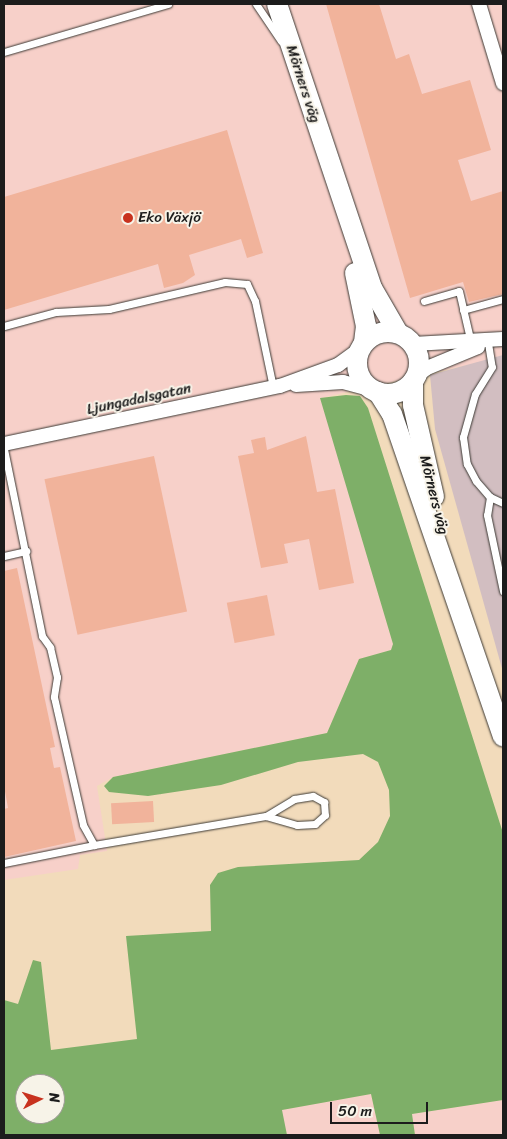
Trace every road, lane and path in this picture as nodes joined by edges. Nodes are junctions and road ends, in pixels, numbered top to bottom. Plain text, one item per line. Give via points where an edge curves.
1 (168, 4) edge
2 (256, 4) edge
3 (277, 4) edge
4 (479, 4) edge
5 (4, 52) edge
6 (300, 74) junction
7 (503, 83) edge
8 (328, 164) junction
9 (503, 299) edge
10 (424, 301) dead end
11 (464, 310) junction
12 (4, 326) edge
13 (405, 339) junction
14 (503, 339) edge
15 (488, 343) junction
16 (471, 344) junction
17 (362, 345) junction
18 (414, 380) junction
19 (276, 387) junction
20 (375, 391) junction
21 (4, 444) edge
22 (4, 449) edge
23 (490, 496) junction
24 (503, 503) edge
25 (26, 551) junction
26 (4, 556) edge
27 (503, 591) edge
28 (462, 608) junction
29 (503, 736) edge
30 (266, 816) junction
31 (94, 845) junction
32 (4, 864) edge

1 - 5 lane
2 - 6 lane
3 - 6 main road, Mörners väg
4 - 7 street
6 - 8 main road, Mörners väg
8 - 13 main road, Mörners väg via 374,294
8 - 17 main road, Mörners väg via 364,311
9 - 11 lane
10 - 11 lane via 459,291
11 - 16 lane
12 - 19 lane via 56,312 109,309 225,282 246,284 255,301
13 - 16 street
13 - 17 main road via 379,333
13 - 18 main road via 418,355
14 - 15 street
15 - 16 street
15 - 18 street via 427,368
15 - 23 lane via 492,367 474,394 463,437 467,464
17 - 19 street, Ljungadalsgatan via 338,365
17 - 20 main road via 358,370
18 - 20 main road via 397,392
18 - 28 main road, Mörners väg via 417,430
19 - 20 street, Ljungadalsgatan via 342,382
19 - 21 street, Ljungadalsgatan
20 - 28 main road, Mörners väg via 392,414
22 - 25 lane
23 - 24 lane
23 - 27 lane via 487,515
25 - 26 lane
25 - 31 lane via 42,636 50,647 57,677 54,697 83,825
28 - 29 main road, Mörners väg
30 - 30 lane via 297,825 315,824 325,815 324,802 313,796 294,799
30 - 31 lane
31 - 32 lane

